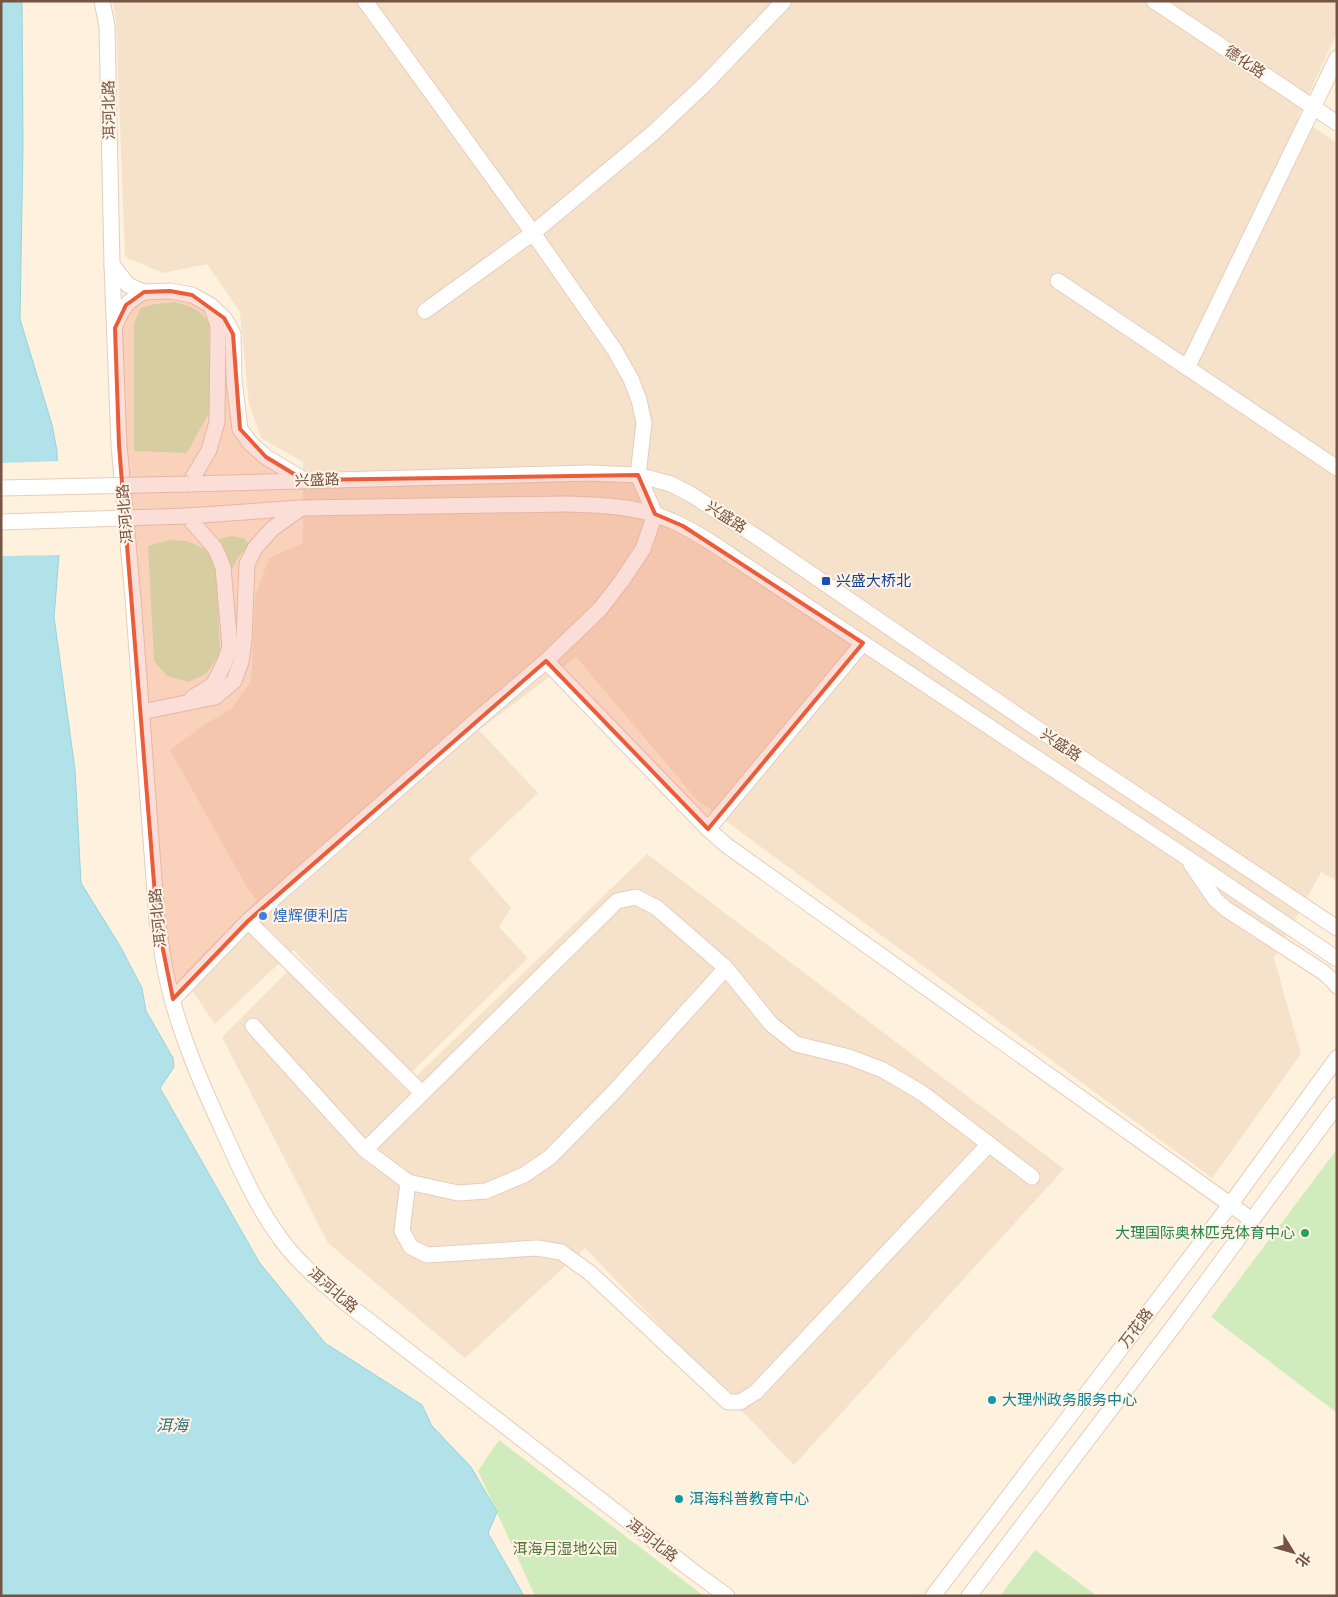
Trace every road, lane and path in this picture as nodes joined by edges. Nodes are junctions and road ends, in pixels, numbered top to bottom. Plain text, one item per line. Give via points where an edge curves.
1 (102, 1) edge
2 (365, 1) edge
3 (784, 1) edge
4 (1154, 1) edge
5 (1337, 58) edge
6 (1313, 107) junction
7 (1337, 123) edge
8 (533, 233) junction
9 (112, 265) junction
10 (1058, 282) dead end
11 (144, 292) junction
12 (210, 305) junction
13 (425, 311) dead end
14 (115, 328) junction
15 (1187, 368) junction
16 (1337, 468) edge
17 (638, 475) junction
18 (304, 480) junction
19 (189, 484) junction
20 (1, 488) edge
21 (301, 508) junction
22 (655, 514) junction
23 (187, 516) junction
24 (1, 522) edge
25 (863, 643) junction
26 (546, 661) junction
27 (180, 705) junction
28 (142, 712) junction
29 (708, 829) junction
30 (1186, 857) junction
31 (248, 921) junction
32 (1337, 928) edge
33 (1337, 959) edge
34 (726, 968) junction
35 (1337, 986) edge
36 (173, 999) junction
37 (253, 1026) dead end
38 (1337, 1058) edge
39 (422, 1093) junction
40 (1337, 1105) edge
41 (989, 1144) junction
42 (365, 1150) junction
43 (1032, 1177) dead end
44 (408, 1182) junction
45 (1230, 1205) junction
46 (1252, 1220) junction
47 (727, 1596) edge
48 (933, 1596) edge
49 (969, 1596) edge

1 - 9 street, 洱河北路 via 107,26
2 - 8 street
3 - 8 street via 653,133
4 - 6 street, 德化路
5 - 6 street
6 - 7 street, 德化路
6 - 15 street
8 - 13 street
8 - 17 street via 614,349 631,379 644,423
9 - 11 street via 128,285
9 - 14 street, 洱河北路
10 - 15 street
11 - 12 street via 170,290 192,295
11 - 14 street via 126,305
12 - 18 street via 224,318 233,334 240,429 266,456
12 - 19 street via 218,326 217,422 210,450
14 - 28 street, 洱河北路 via 119,445
15 - 16 street
17 - 18 street, 兴盛路 via 588,473
17 - 22 street
17 - 32 street, 兴盛路 via 671,484 700,500
18 - 19 street, 兴盛路
19 - 20 street, 兴盛路, bridge
21 - 22 street, 兴盛路 via 566,504
21 - 23 street, 兴盛路
21 - 27 street via 272,529 255,548 247,564 244,639 234,681 215,697
22 - 25 street, 兴盛路 via 691,530
22 - 26 street via 643,549 621,582 600,610
23 - 24 street, 兴盛路, bridge
23 - 27 street via 215,548 223,567 230,647 213,685
25 - 29 street
25 - 30 street, 兴盛路
26 - 29 street
26 - 31 street
27 - 28 street
28 - 36 street, 洱河北路 via 157,920
29 - 45 street
30 - 33 street, 兴盛路
30 - 35 street via 1226,909 1323,972
31 - 36 street
31 - 39 street
34 - 39 street via 657,908 636,897 618,901
34 - 41 street via 771,1024 796,1044 849,1057 883,1070 922,1093
34 - 44 street via 575,1132 550,1157 524,1175 486,1191 458,1193
36 - 47 street, 洱河北路 via 208,1098 242,1175 284,1244 346,1303
37 - 42 street
38 - 45 street, 万花路
39 - 42 street
40 - 46 street, 万花路
41 - 43 street
41 - 44 street via 756,1392 740,1402 728,1402 589,1272 561,1252 537,1248 427,1255 411,1247 402,1231
42 - 44 street
45 - 46 street
45 - 48 street, 万花路
46 - 49 street, 万花路

